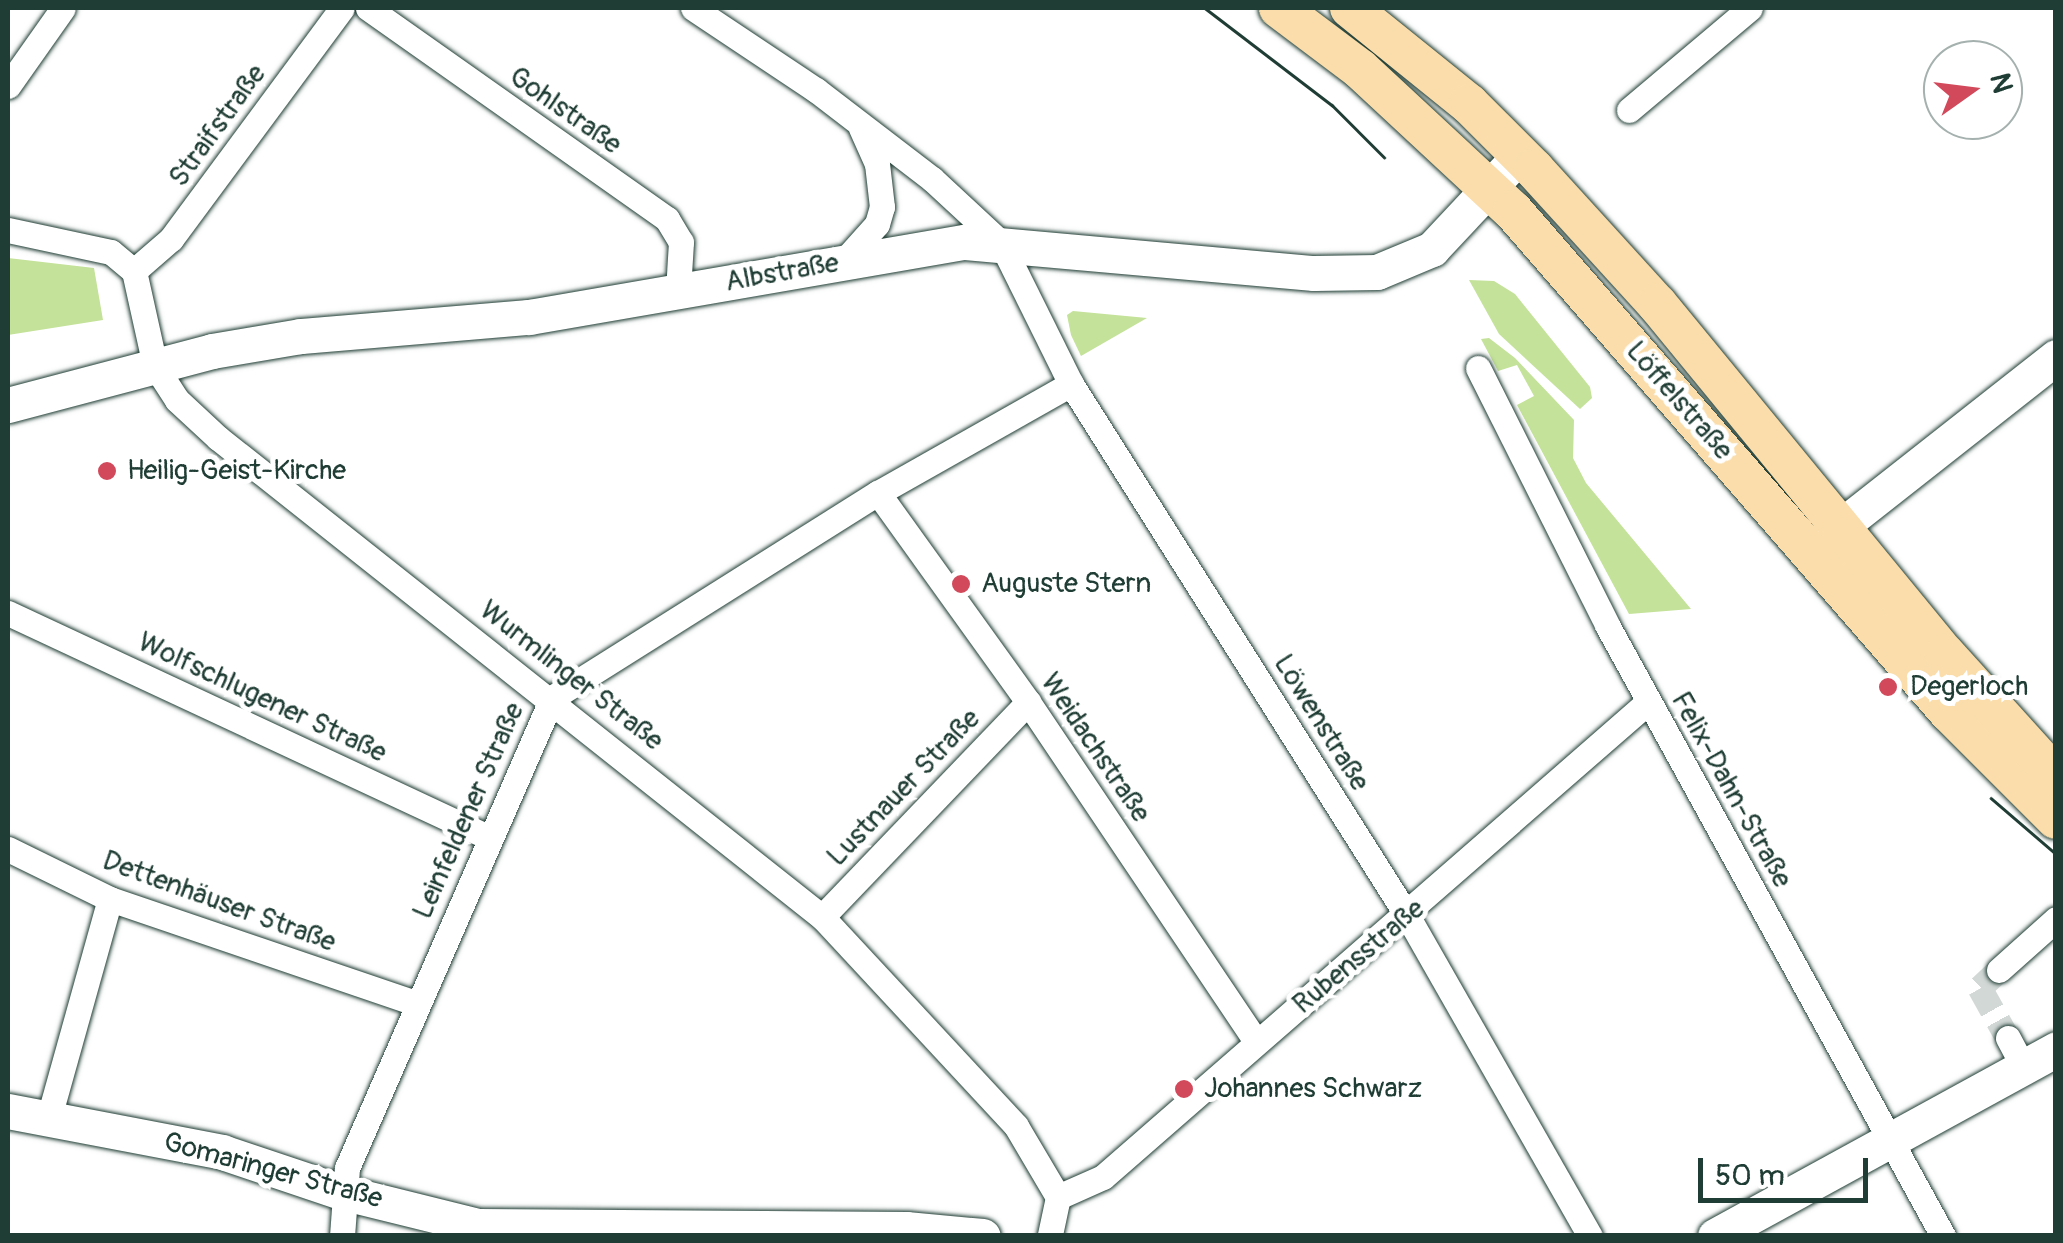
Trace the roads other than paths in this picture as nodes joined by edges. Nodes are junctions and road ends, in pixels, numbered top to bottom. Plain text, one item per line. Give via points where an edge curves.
1 (63, 8) edge
2 (342, 8) edge
3 (368, 8) edge
4 (692, 8) edge
5 (1279, 8) edge
6 (1350, 8) edge
7 (1750, 8) edge
8 (8, 86) edge
9 (1629, 110) dead end
10 (859, 123) junction
11 (1520, 155) junction
12 (1490, 187) junction
13 (8, 230) edge
14 (1001, 243) junction
15 (842, 263) junction
16 (134, 271) junction
17 (678, 291) junction
18 (2056, 357) edge
19 (155, 366) junction
20 (1478, 368) dead end
21 (1071, 384) junction
22 (8, 405) edge
23 (878, 493) junction
24 (1841, 525) junction
25 (1809, 551) junction
26 (8, 613) edge
27 (552, 698) junction
28 (1649, 701) junction
29 (1028, 702) junction
30 (2056, 776) edge
31 (2056, 819) edge
32 (490, 838) junction
33 (8, 848) edge
34 (110, 899) junction
35 (822, 917) junction
36 (1408, 917) junction
37 (2056, 919) edge
38 (1999, 970) tunnel mouth
39 (415, 1003) junction
40 (1256, 1042) junction
41 (2056, 1049) edge
42 (8, 1111) edge
43 (49, 1117) junction
44 (1888, 1142) junction
45 (341, 1192) junction
46 (1058, 1197) junction
47 (470, 1231) edge
48 (748, 1234) edge
49 (342, 1236) edge
50 (983, 1236) edge
51 (1050, 1236) edge
52 (1590, 1236) edge
53 (1715, 1236) edge
54 (1943, 1236) edge

1 - 8 street
2 - 16 street, Straifstraße via 171,240
3 - 17 street, Gohlstraße via 667,219 681,242
4 - 10 street
5 - 12 main road, Löffelstraße via 1360,69
6 - 11 main road, Löffelstraße via 1470,104
7 - 9 street
10 - 14 street
10 - 15 street via 878,164 882,207 877,224
11 - 12 street, Albstraße
11 - 24 main road, Löffelstraße via 1657,304
12 - 14 street, Albstraße via 1432,249 1377,272 1314,273
12 - 25 main road, Löffelstraße
13 - 16 street via 111,252
14 - 15 street, Albstraße via 965,242
14 - 21 street, Löwenstraße
15 - 17 street, Albstraße
16 - 19 street, Wurmlinger Straße
17 - 19 street, Albstraße via 529,317 302,336
18 - 24 street
19 - 22 street, Albstraße
19 - 27 street, Wurmlinger Straße via 177,400 218,438
20 - 28 street, Felix-Dahn-Straße
21 - 23 street, Leinfeldener Straße
21 - 36 street, Löwenstraße
23 - 27 street, Leinfeldener Straße
23 - 29 street, Weidachstraße
24 - 25 street
24 - 30 main road, Löffelstraße
25 - 31 main road, Löffelstraße via 2018,788
26 - 32 street, Wolfschlugener Straße
27 - 32 street, Leinfeldener Straße
27 - 35 street, Wurmlinger Straße
28 - 36 street, Rubensstraße
28 - 44 street, Felix-Dahn-Straße
29 - 35 street, Lustnauer Straße
29 - 40 street, Weidachstraße
32 - 39 street, Leinfeldener Straße
33 - 34 street, Dettenhäuser Straße
34 - 39 street, Dettenhäuser Straße
34 - 43 street
35 - 46 street, Wurmlinger Straße via 985,1089
36 - 40 street, Rubensstraße
36 - 52 street, Löwenstraße
37 - 38 street
39 - 45 street, Leinfeldener Straße
40 - 46 street, Rubensstraße via 1103,1177
41 - 44 street via 2015,1052
42 - 43 street, Gomaringer Straße
43 - 45 street, Gomaringer Straße via 222,1152
44 - 53 street
44 - 54 street, Felix-Dahn-Straße
45 - 47 street, Gomaringer Straße
45 - 49 street, Leinfeldener Straße
46 - 51 street
47 - 48 street, Gomaringer Straße
48 - 50 street, Gomaringer Straße via 906,1229

